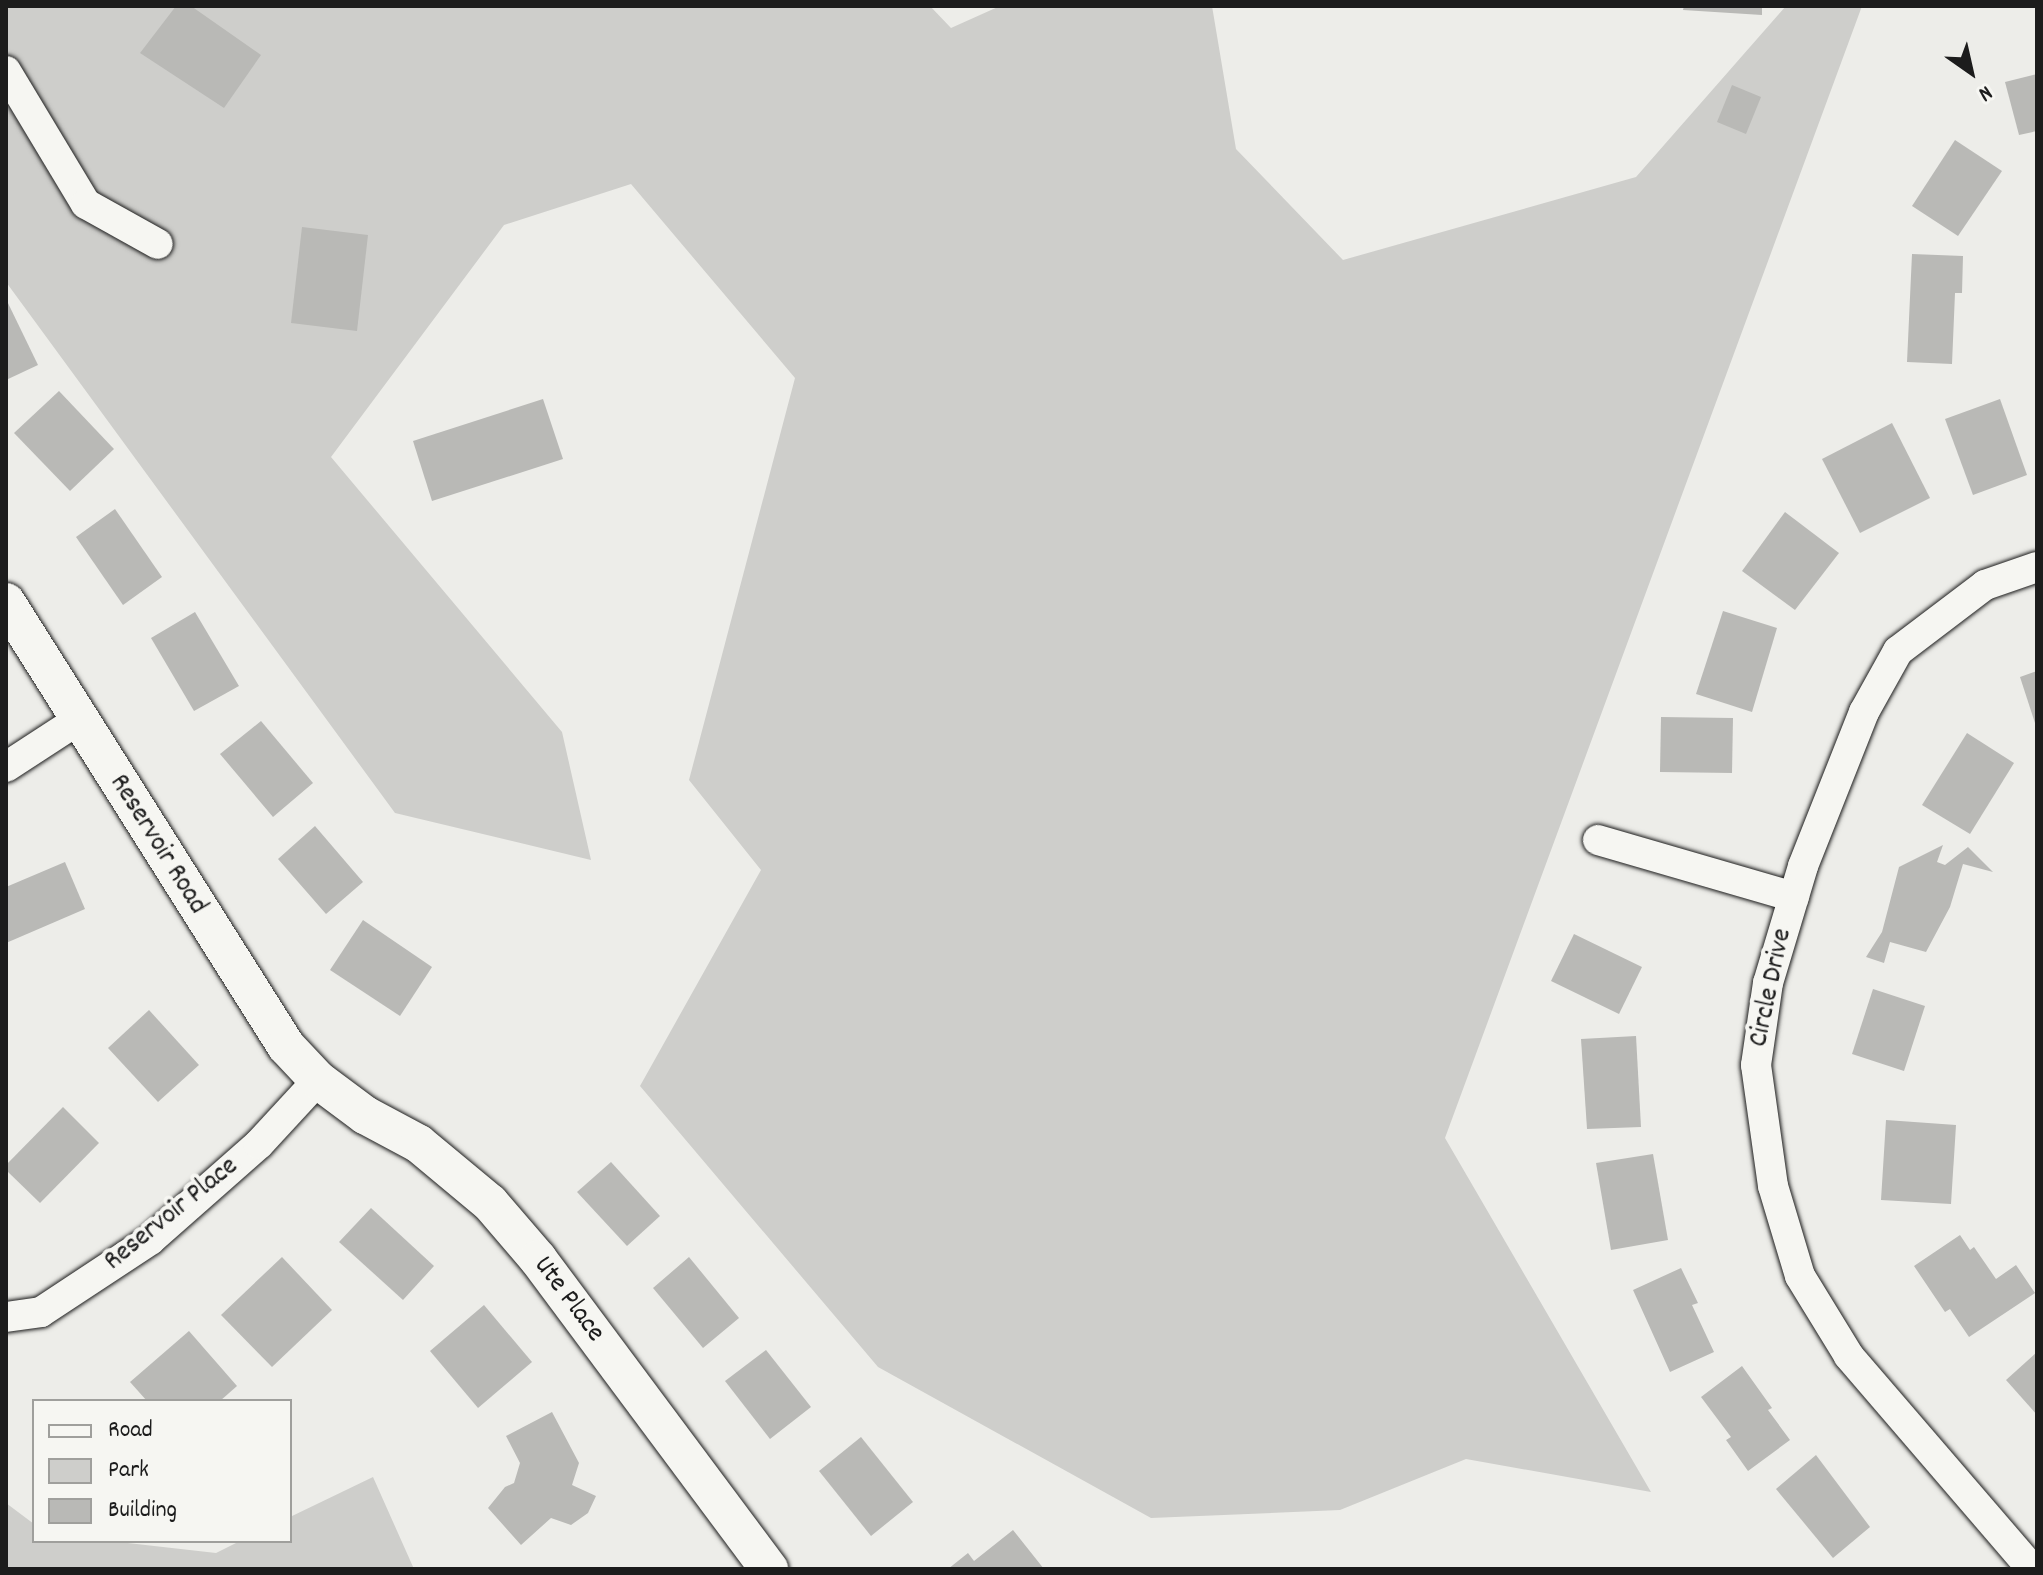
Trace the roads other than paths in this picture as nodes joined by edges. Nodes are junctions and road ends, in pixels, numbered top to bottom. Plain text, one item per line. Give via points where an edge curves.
1 (6, 71) edge
2 (158, 244) dead end
3 (2037, 567) edge
4 (6, 602) edge
5 (78, 720) junction
6 (6, 767) edge
7 (1598, 840) dead end
8 (1794, 897) junction
9 (318, 1080) junction
10 (6, 1317) edge
11 (769, 1569) edge
12 (2032, 1569) edge

1 - 2 street via 86,204
3 - 8 street, Circle Drive via 1985,585 1898,651 1835,779
4 - 5 street, Reservoir Road
5 - 6 street
5 - 9 street, Reservoir Road via 268,1021
7 - 8 street
8 - 12 street, Circle Drive via 1768,983 1756,1065 1773,1186 1800,1276 1849,1356
9 - 10 street, Reservoir Place via 259,1144 150,1240 41,1312
9 - 11 street, Ute Place via 365,1115 419,1144 490,1203 538,1259

